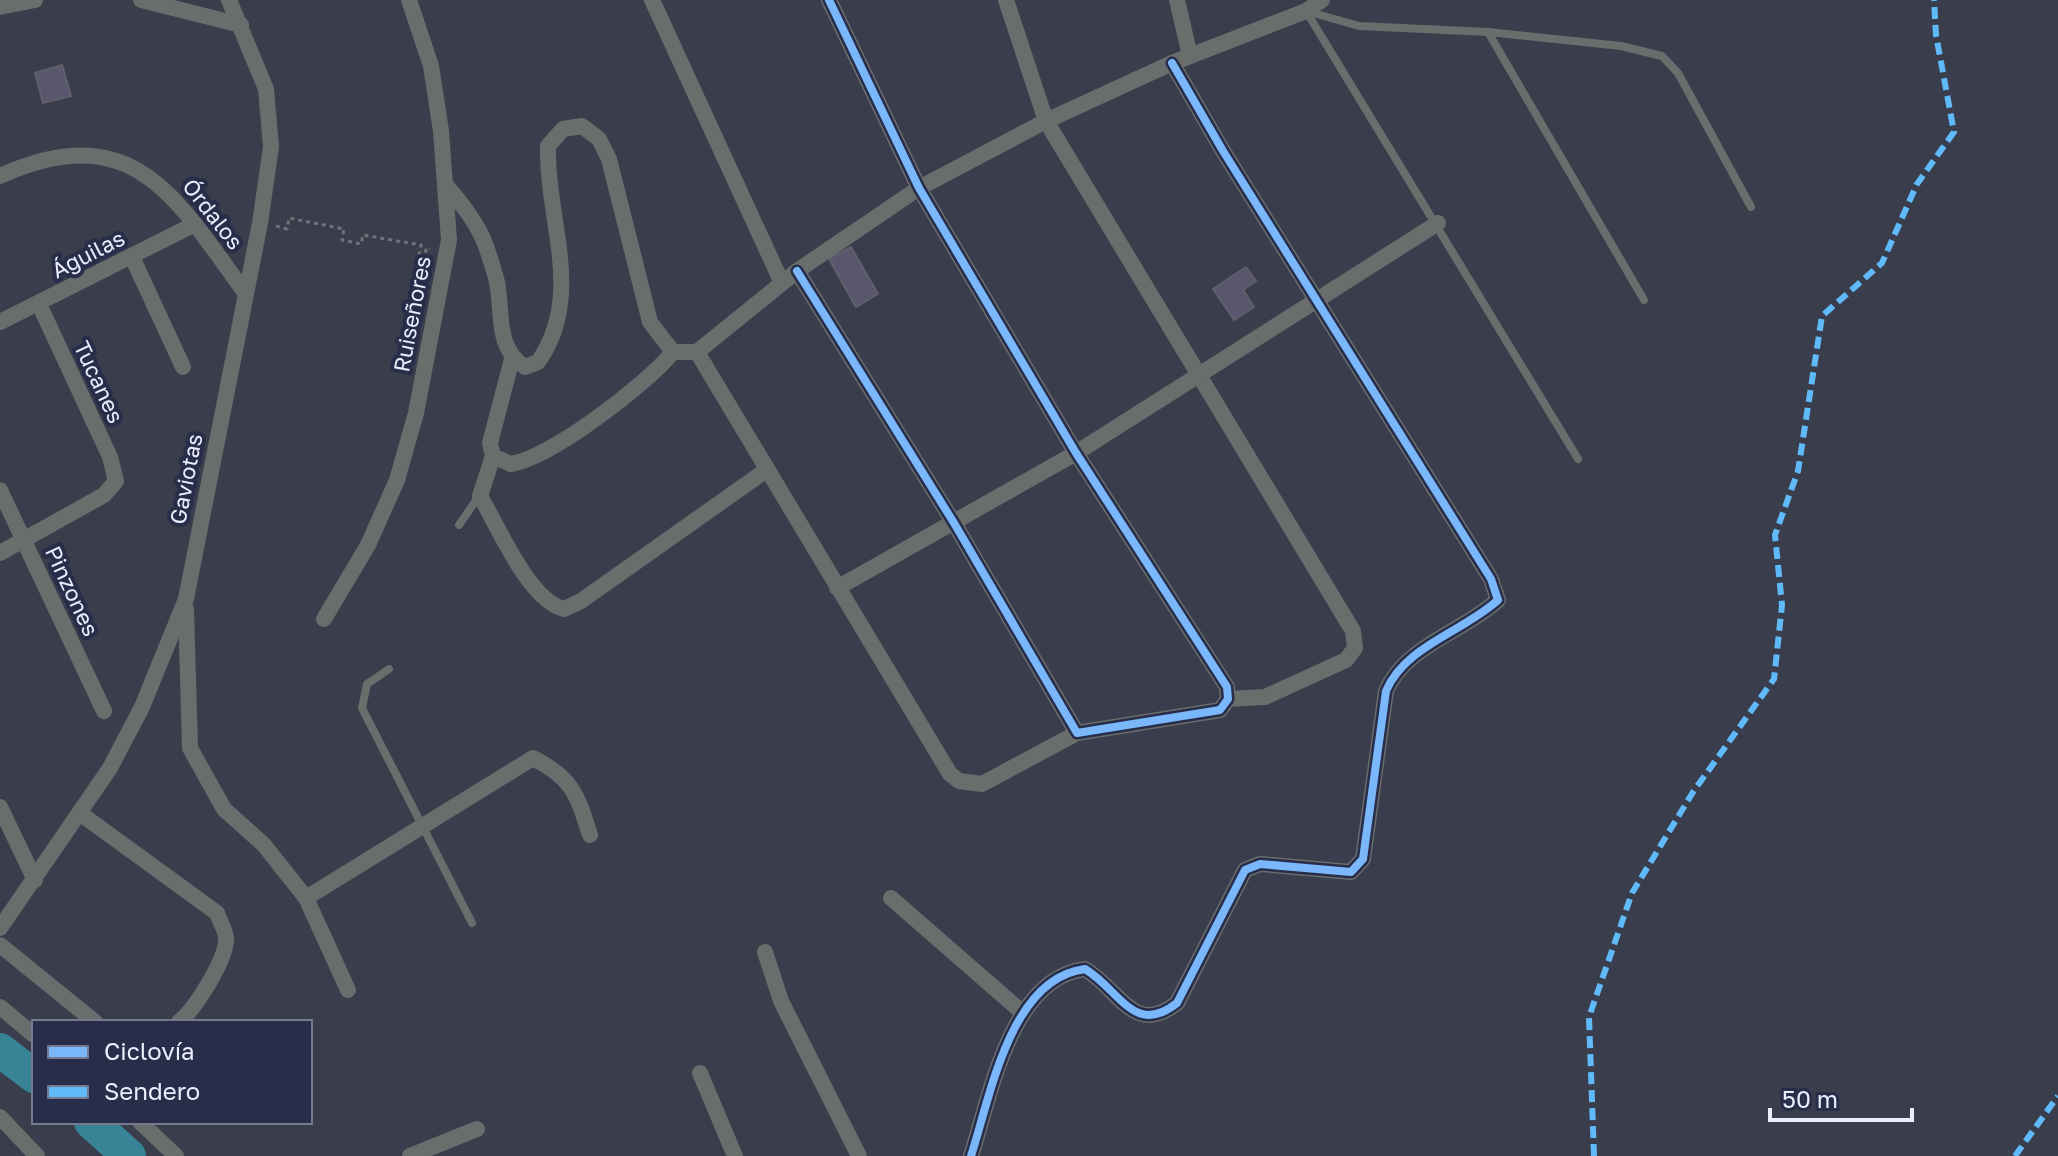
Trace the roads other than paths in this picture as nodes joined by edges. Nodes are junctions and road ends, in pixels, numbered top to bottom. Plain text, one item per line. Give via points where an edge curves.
1 (35, 0) edge
2 (141, 0) edge
3 (229, 0) edge
4 (409, 0) edge
5 (652, 0) edge
6 (829, 0) edge
7 (1006, 0) edge
8 (1177, 0) edge
9 (1322, 0) edge
10 (0, 7) edge
11 (1306, 11) junction
12 (241, 25) junction
13 (1488, 32) junction
14 (1190, 56) junction
15 (1172, 63) junction
16 (1046, 121) junction
17 (0, 176) edge
18 (445, 184) junction
19 (919, 188) junction
20 (1751, 207) dead end
21 (1438, 223) junction
22 (195, 224) junction
23 (132, 257) junction
24 (797, 271) junction
25 (782, 283) junction
26 (246, 294) junction
27 (1317, 298) junction
28 (1644, 300) dead end
29 (39, 304) junction
30 (0, 322) edge
31 (673, 352) junction
32 (697, 352) junction
33 (512, 359) junction
34 (183, 367) dead end
35 (1198, 374) junction
36 (1076, 453) junction
37 (493, 456) junction
38 (1578, 459) dead end
39 (765, 471) junction
40 (0, 490) edge
41 (480, 496) junction
42 (954, 523) junction
43 (459, 525) dead end
44 (25, 541) junction
45 (0, 553) edge
46 (837, 588) junction
47 (186, 599) junction
48 (324, 619) dead end
49 (389, 669) dead end
50 (1228, 699) junction
51 (104, 711) dead end
52 (1077, 733) junction
53 (0, 807) edge
54 (81, 814) junction
55 (423, 823) junction
56 (590, 835) dead end
57 (35, 880) junction
58 (306, 898) junction
59 (891, 898) dead end
60 (472, 923) dead end
61 (0, 928) edge
62 (0, 945) edge
63 (765, 952) dead end
64 (348, 990) dead end
65 (0, 1007) edge
66 (1023, 1013) junction
67 (93, 1020) edge
68 (181, 1020) edge
69 (32, 1033) edge
70 (700, 1073) dead end
71 (0, 1117) edge
72 (142, 1124) edge
73 (477, 1129) dead end
74 (37, 1156) edge
75 (176, 1156) edge
76 (410, 1156) edge
77 (735, 1156) edge
78 (859, 1156) edge
79 (971, 1156) edge

1 - 10 street
2 - 12 street
3 - 12 street, Gaviotas
4 - 18 street, Ruiseñores via 431,66
5 - 25 street
6 - 19 street
7 - 16 street
8 - 14 street
9 - 11 street
11 - 13 lane via 1359,26
11 - 14 street
11 - 21 lane
12 - 26 street, Gaviotas via 266,89 271,147
13 - 20 lane via 1621,46 1662,56 1678,73
13 - 28 lane
14 - 15 street
15 - 16 street
15 - 27 street
16 - 19 street
16 - 35 street
17 - 22 street, Órdalos via 29,163 81,154 130,165 172,194
18 - 33 street via 470,213 485,243 497,282 502,338
18 - 48 street, Ruiseñores via 449,240 416,413 397,480 368,545
19 - 24 street
19 - 36 street
21 - 27 street
21 - 38 lane
22 - 23 street, Águilas
22 - 26 street, Órdalos
23 - 29 street, Águilas
23 - 34 street
24 - 25 street
24 - 42 street
25 - 32 street
26 - 47 street, Gaviotas
27 - 35 street
27 - 66 street via 1491,579 1498,600 1394,671 1384,707 1363,859 1351,872 1260,864 1245,870 1177,1003 1161,1016 1134,1011 1085,969 1046,986
29 - 30 street, Águilas
29 - 44 street, Tucanes via 110,457 116,481 104,495
31 - 32 street
31 - 33 street via 650,322 609,159 599,139 582,126 563,129 548,146 547,176 563,281 558,320 538,362 525,367
31 - 37 street via 655,374 569,436 517,463
32 - 39 street
33 - 37 street via 491,437
35 - 36 street
35 - 50 street via 1353,631 1355,648 1346,660 1265,697
36 - 42 street
36 - 50 street via 1227,687
37 - 41 street
39 - 41 street via 564,609 550,604 534,587
39 - 46 street
40 - 44 street, Pinzones
41 - 43 lane
42 - 46 street
42 - 52 street
44 - 45 street
44 - 51 street, Pinzones
46 - 52 street via 959,781 982,784
47 - 54 street, Gaviotas via 142,707
47 - 58 street via 190,748 224,809 264,845
49 - 55 lane via 367,684 362,708
50 - 52 street via 1208,714
53 - 57 street
54 - 57 street, Gaviotas
54 - 68 street via 217,913 226,938 218,965
55 - 56 street via 533,758 555,769 575,789
55 - 58 street
55 - 60 lane
57 - 61 street, Gaviotas
58 - 64 street
59 - 66 street
62 - 67 street
63 - 78 street via 781,1001
65 - 69 street
66 - 79 street via 1005,1049
70 - 77 street
71 - 74 street
72 - 75 street
73 - 76 street

